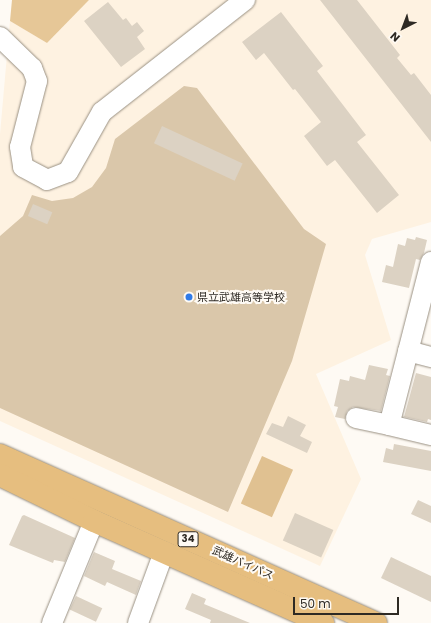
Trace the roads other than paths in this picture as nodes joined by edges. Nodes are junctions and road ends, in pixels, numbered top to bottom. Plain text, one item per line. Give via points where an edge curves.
1 (245, 0) edge
2 (0, 37) edge
3 (430, 270) edge
4 (408, 351) junction
5 (431, 357) edge
6 (356, 418) dead end
7 (389, 425) junction
8 (431, 435) edge
9 (0, 454) edge
10 (0, 475) edge
11 (94, 521) junction
12 (164, 552) junction
13 (52, 623) edge
14 (138, 623) edge
15 (323, 623) edge
16 (376, 623) edge

1 - 2 street via 102,112 68,172 47,180 23,167 20,146 37,81 32,68
3 - 4 street
4 - 5 street
4 - 7 street
6 - 7 street
7 - 8 street
9 - 16 highway, 武雄バイパス / 34
10 - 11 highway, 武雄バイパス / 34
11 - 12 highway, 武雄バイパス / 34
11 - 13 street
12 - 14 street
12 - 15 highway, 武雄バイパス / 34

